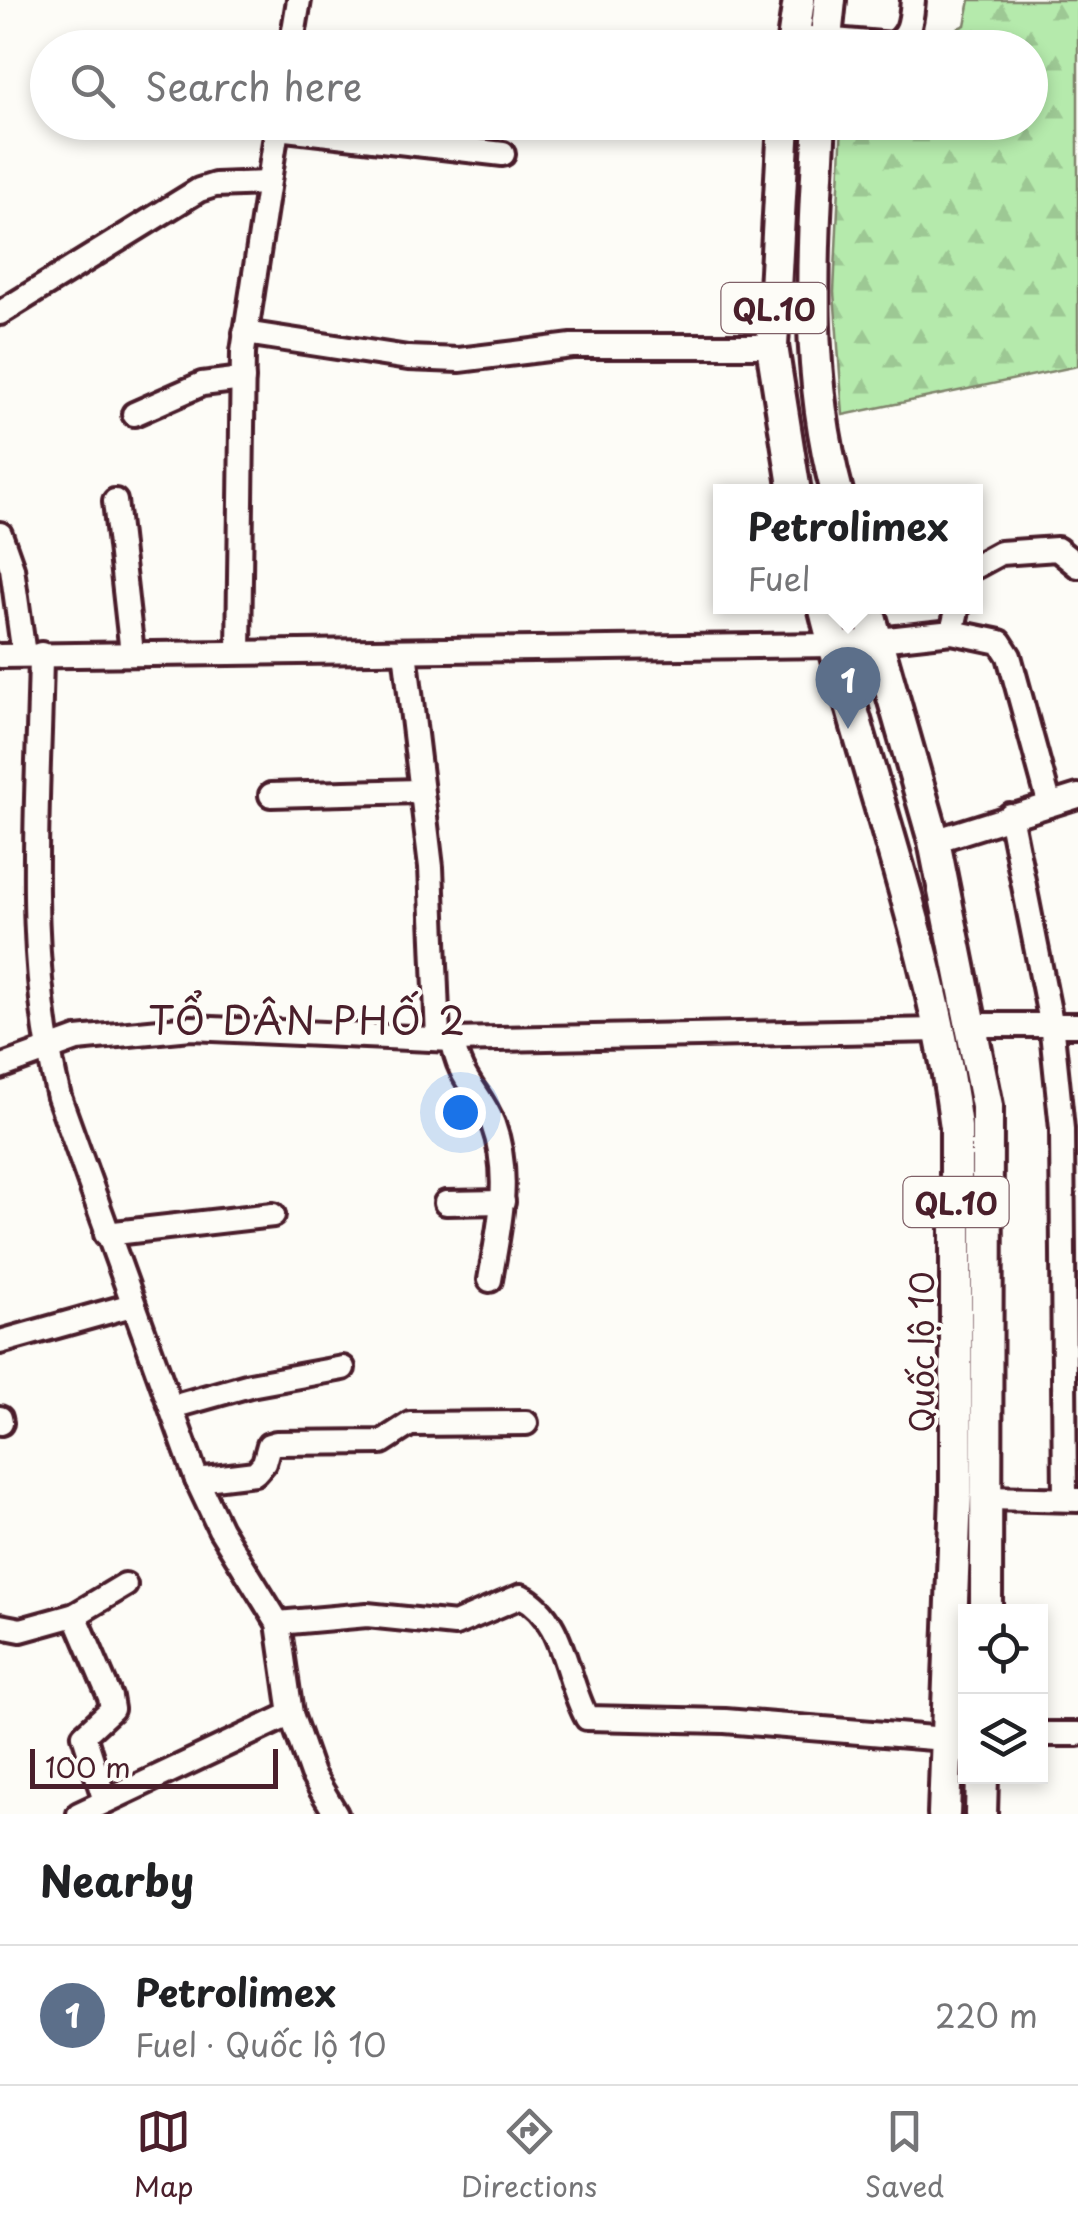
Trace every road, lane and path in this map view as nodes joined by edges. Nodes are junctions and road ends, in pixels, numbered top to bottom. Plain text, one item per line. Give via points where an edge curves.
1 (299, 0) edge
2 (799, 0) edge
3 (830, 0) edge
4 (913, 0) edge
5 (294, 30) edge
6 (795, 30) edge
7 (827, 30) edge
8 (909, 30) edge
9 (276, 140) edge
10 (390, 140) edge
11 (783, 140) edge
12 (819, 140) edge
13 (503, 154) dead end
14 (268, 183) junction
15 (0, 313) edge
16 (245, 333) junction
17 (772, 346) junction
18 (243, 379) junction
19 (134, 414) dead end
20 (794, 484) edge
21 (834, 484) edge
22 (115, 502) dead end
23 (0, 534) edge
24 (983, 562) edge
25 (1078, 566) edge
26 (826, 614) edge
27 (869, 614) edge
28 (956, 614) edge
29 (952, 632) junction
30 (876, 640) junction
31 (834, 645) junction
32 (405, 651) junction
33 (239, 652) junction
34 (132, 653) junction
35 (22, 655) edge
36 (419, 791) junction
37 (271, 795) dead end
38 (1078, 796) edge
39 (1049, 802) junction
40 (1010, 816) junction
41 (934, 840) junction
42 (1051, 1022) junction
43 (973, 1024) junction
44 (1078, 1025) edge
45 (938, 1030) junction
46 (445, 1039) junction
47 (46, 1048) junction
48 (0, 1066) edge
49 (503, 1202) junction
50 (446, 1203) dead end
51 (273, 1215) dead end
52 (106, 1234) junction
53 (490, 1280) dead end
54 (132, 1305) junction
55 (0, 1342) edge
56 (343, 1368) dead end
57 (172, 1408) junction
58 (526, 1423) dead end
59 (197, 1480) junction
60 (989, 1498) junction
61 (1072, 1500) edge
62 (124, 1586) dead end
63 (986, 1604) edge
64 (75, 1614) junction
65 (278, 1623) junction
66 (0, 1626) edge
67 (290, 1714) junction
68 (1048, 1734) edge
69 (1078, 1734) edge
70 (945, 1739) junction
71 (982, 1784) edge
72 (105, 1802) junction
73 (80, 1814) edge
74 (336, 1814) edge
75 (944, 1814) edge
76 (981, 1814) edge

1 - 5 street
2 - 6 highway
3 - 7 highway
4 - 8 street
9 - 14 street
10 - 13 street
11 - 17 highway, QL.10
12 - 21 highway, QL.10 via 813,336
14 - 15 street via 199,190
14 - 16 street
16 - 17 street via 460,360 572,346
16 - 18 street
17 - 20 highway, QL.10
18 - 19 street via 202,384
18 - 33 street
22 - 34 street
23 - 35 street via 12,568
24 - 25 street via 1000,553 1057,549
26 - 31 highway, Quốc lộ 10 / QL.10
27 - 30 highway, Quốc lộ 10 / QL.10
28 - 29 street
29 - 30 street
29 - 39 street via 1000,642 1009,656
30 - 31 street
30 - 41 highway, Quốc lộ 10 / QL.10
31 - 32 street
31 - 45 highway, Quốc lộ 10 / QL.10 via 896,853
32 - 33 street
32 - 36 street
33 - 34 street
34 - 35 street
35 - 47 street
36 - 37 street
36 - 46 street
38 - 39 street
39 - 40 street
40 - 41 street
40 - 42 street
41 - 43 highway, Quốc lộ 10 / QL.10
42 - 43 street
42 - 44 street
42 - 61 street via 1062,1128
43 - 60 highway, Quốc lộ 10 / QL.10 via 987,1106
45 - 46 street
45 - 70 highway, Quốc lộ 10 / QL.10 via 956,1127 956,1494
46 - 47 street via 190,1028
46 - 49 street via 493,1126
47 - 48 street
47 - 52 street
49 - 50 street
49 - 53 street
51 - 52 street
52 - 54 street
54 - 55 street
54 - 57 street
56 - 57 street
57 - 59 street
58 - 59 street via 410,1424 382,1442 268,1445 255,1473
59 - 65 street
60 - 61 street
60 - 63 highway, Quốc lộ 10 / QL.10
62 - 64 street
64 - 66 street via 21,1630
64 - 72 street via 112,1709 84,1735
65 - 67 street
65 - 70 street via 367,1615 456,1624 521,1596 551,1624 587,1718 725,1720
67 - 72 street
67 - 74 street via 312,1774
68 - 69 street
70 - 75 highway, Quốc lộ 10 / QL.10
71 - 76 highway
72 - 73 street

